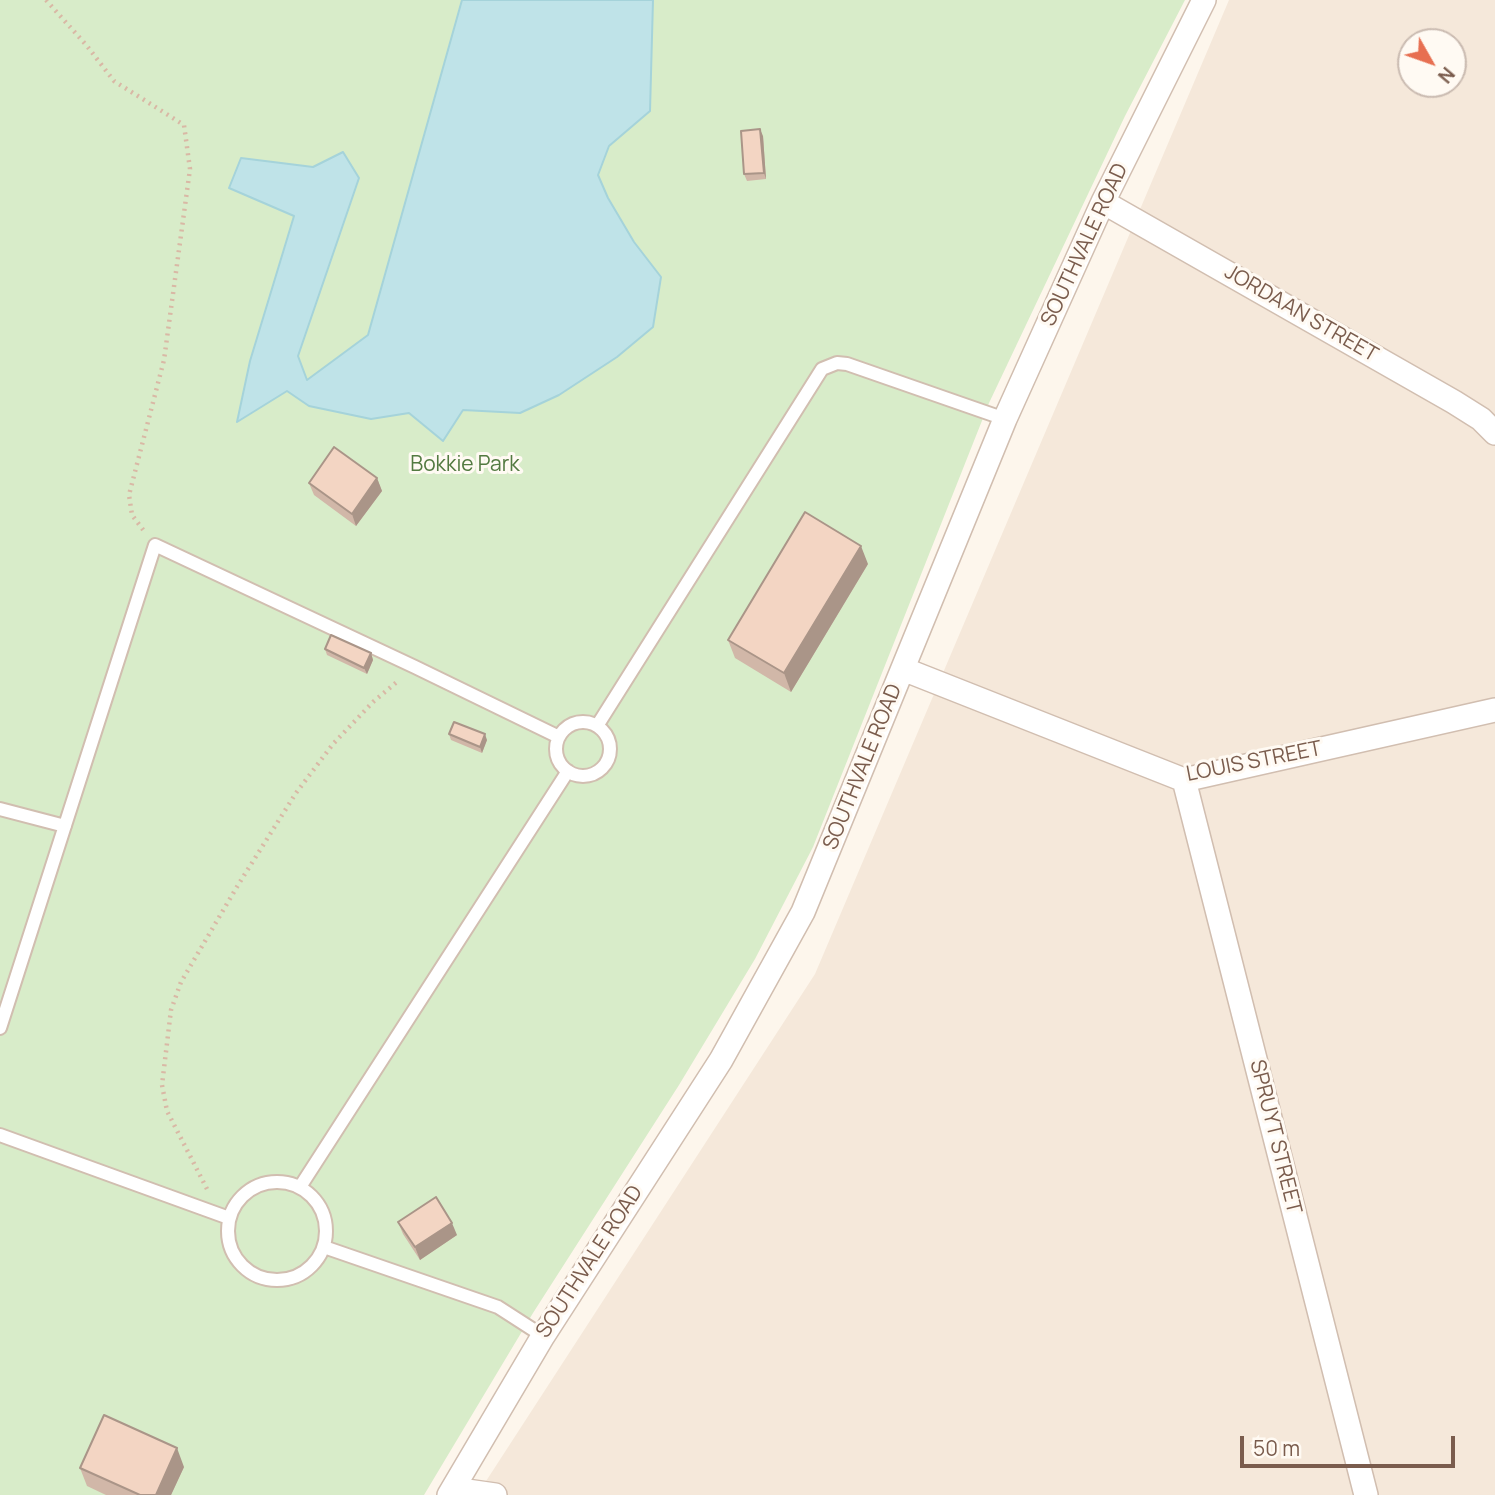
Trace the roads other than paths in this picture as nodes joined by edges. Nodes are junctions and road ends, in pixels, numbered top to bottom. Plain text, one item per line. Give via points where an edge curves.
1 (1204, 0) edge
2 (1103, 202) junction
3 (1005, 419) junction
4 (1495, 433) edge
5 (903, 669) junction
6 (1495, 710) edge
7 (597, 726) junction
8 (559, 737) junction
9 (568, 771) junction
10 (1184, 780) junction
11 (0, 809) edge
12 (65, 826) junction
13 (0, 1028) edge
14 (0, 1135) edge
15 (300, 1187) junction
16 (229, 1218) junction
17 (324, 1247) junction
18 (542, 1336) junction
19 (451, 1492) edge
20 (495, 1495) edge
21 (1366, 1495) edge

1 - 2 street, SOUTHVALE ROAD
2 - 3 street, SOUTHVALE ROAD
2 - 4 street, JORDAAN STREET via 1454,402
3 - 5 street, SOUTHVALE ROAD
3 - 7 lane via 847,363 822,369
5 - 10 street, LOUIS STREET
5 - 18 street, SOUTHVALE ROAD via 823,867 780,955 721,1060
6 - 10 street, LOUIS STREET
7 - 8 lane via 576,723
7 - 9 lane via 610,747 605,764 584,776
8 - 9 lane via 558,760
8 - 12 lane via 155,545
9 - 15 lane
10 - 21 street, SPRUYT STREET
11 - 12 lane
12 - 13 lane
14 - 16 lane
15 - 16 lane via 272,1181 258,1185 245,1193
15 - 17 lane via 320,1207 325,1220
16 - 17 lane via 235,1257 244,1268 269,1279 283,1280 308,1269
17 - 18 lane via 498,1307
18 - 19 street, SOUTHVALE ROAD
19 - 20 street

